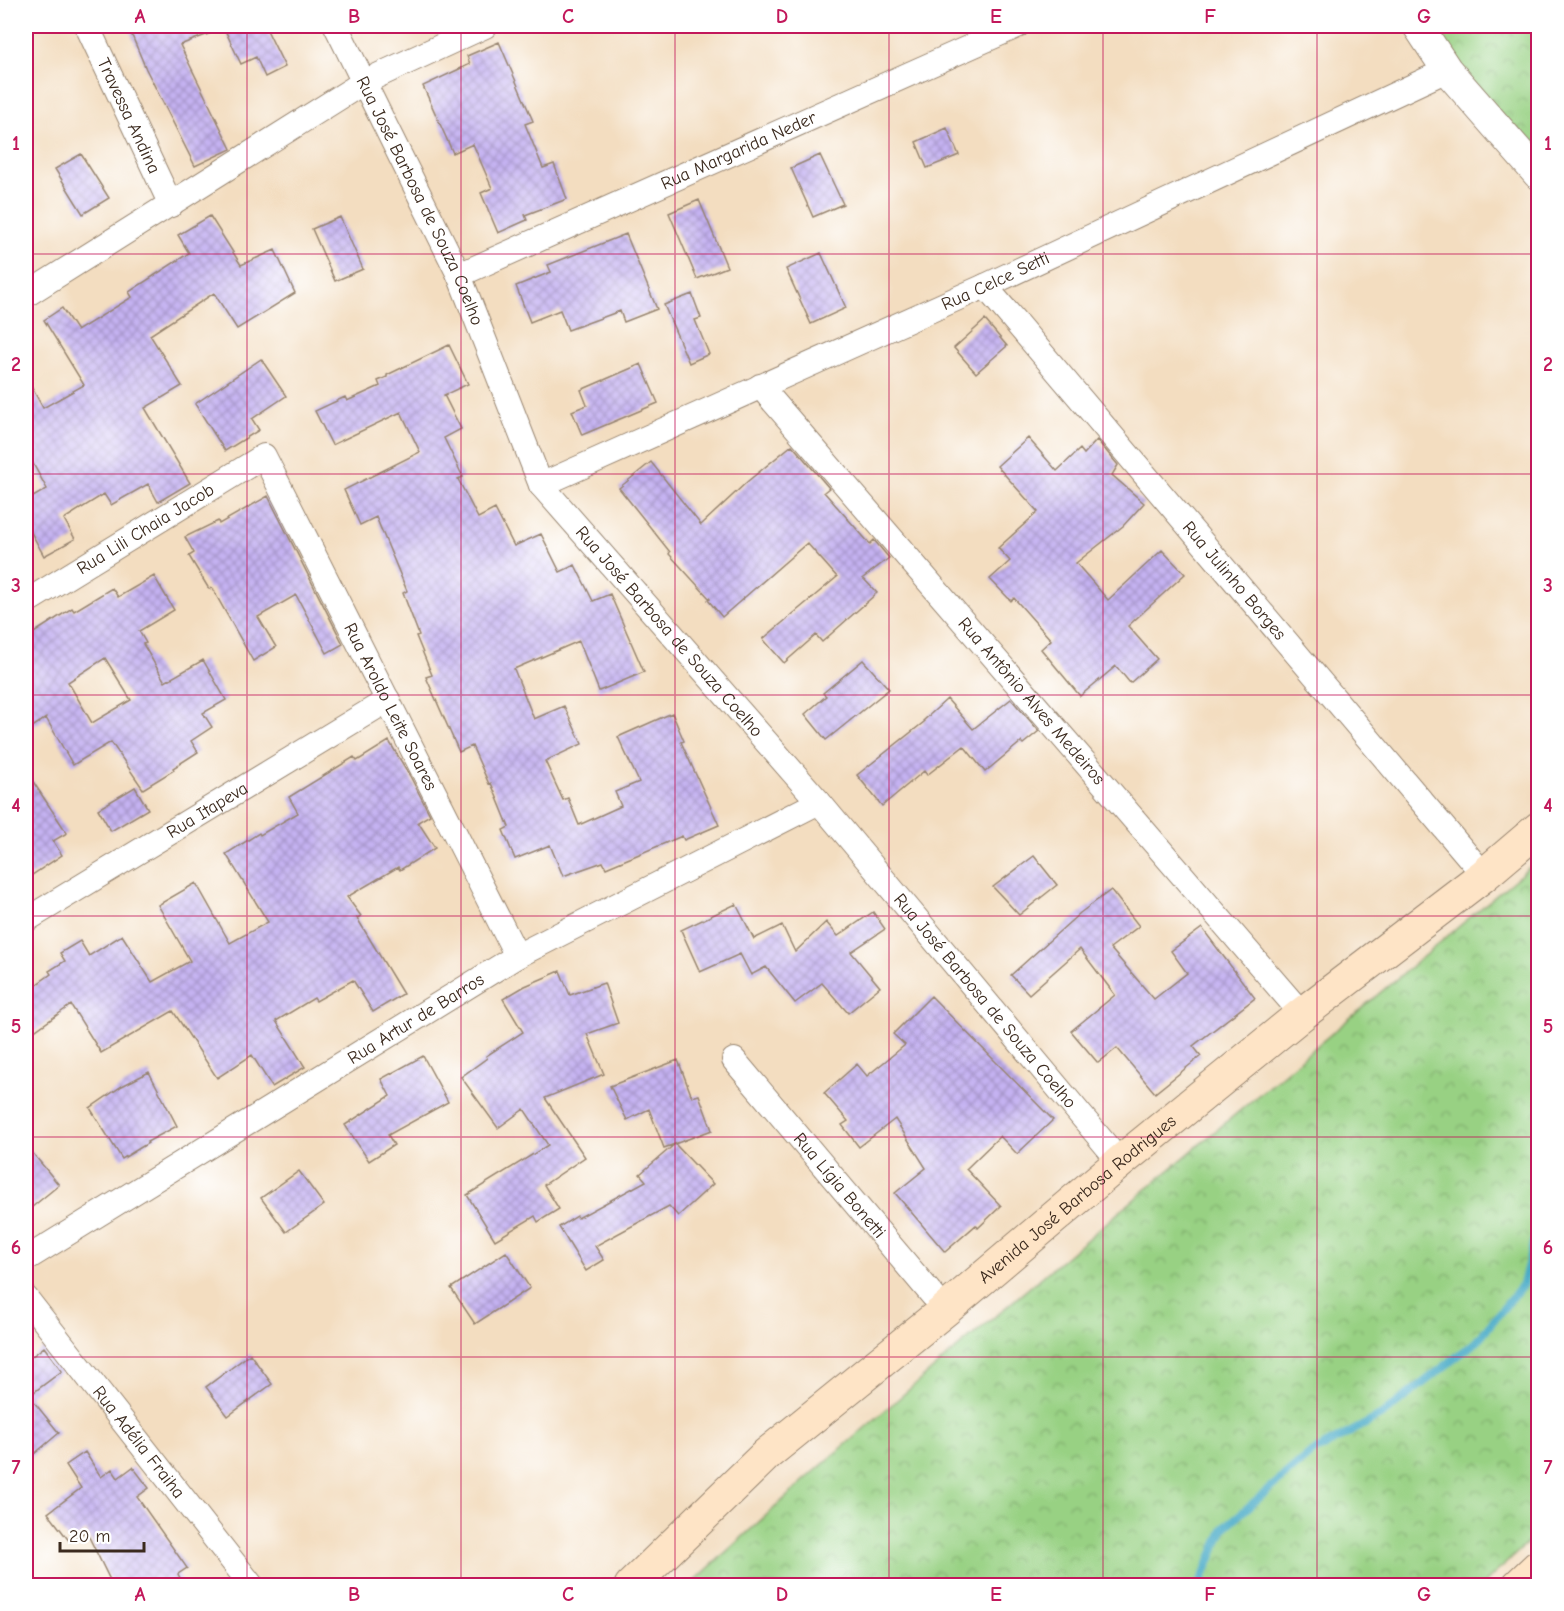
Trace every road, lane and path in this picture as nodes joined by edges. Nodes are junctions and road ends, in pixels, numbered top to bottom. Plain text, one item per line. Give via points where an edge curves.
1 (87, 26) edge
2 (336, 26) edge
3 (485, 26) edge
4 (1017, 26) edge
5 (1418, 26) edge
6 (1447, 70) junction
7 (364, 82) junction
8 (1539, 174) edge
9 (171, 205) junction
10 (459, 275) junction
11 (985, 286) junction
12 (26, 295) edge
13 (760, 386) junction
14 (264, 456) joint
15 (541, 485) junction
16 (26, 602) edge
17 (388, 700) junction
18 (819, 802) junction
19 (1539, 829) edge
20 (1484, 875) junction
21 (26, 920) edge
22 (517, 956) junction
23 (1302, 1014) junction
24 (734, 1060) dead end
25 (1120, 1162) junction
26 (26, 1259) edge
27 (26, 1298) edge
28 (945, 1310) junction
29 (1539, 1567) edge
30 (252, 1586) edge
31 (631, 1586) edge
32 (1518, 1586) edge

1 - 9 street, Travessa Andina
2 - 7 street, Rua José Barbosa de Souza Coelho
3 - 7 street
4 - 10 street, Rua Margarida Neder
5 - 6 street
6 - 8 street
6 - 11 street, Rua Celce Setti
7 - 9 street
7 - 10 street, Rua José Barbosa de Souza Coelho
9 - 12 street
10 - 15 street, Rua José Barbosa de Souza Coelho
11 - 13 street, Rua Celce Setti
11 - 20 street, Rua Julinho Borges
13 - 15 street, Rua Celce Setti
13 - 23 street, Rua Antônio Alves Medeiros
14 - 16 street, Rua Lili Chaia Jacob
14 - 17 street, Rua Aroldo Leite Soares
15 - 18 street, Rua José Barbosa de Souza Coelho
17 - 21 street, Rua Itapeva
17 - 22 street, Rua Aroldo Leite Soares
18 - 22 street, Rua Artur de Barros
18 - 25 street, Rua José Barbosa de Souza Coelho
19 - 20 main road, Avenida José Barbosa Rodrigues
20 - 23 main road, Avenida José Barbosa Rodrigues
22 - 26 street, Rua Artur de Barros
23 - 25 main road, Avenida José Barbosa Rodrigues
24 - 28 street, Rua Lígia Bonetti
25 - 28 main road, Avenida José Barbosa Rodrigues
27 - 30 street, Rua Adélia Fraiha
28 - 31 main road, Avenida José Barbosa Rodrigues via 767,1454
29 - 32 main road

